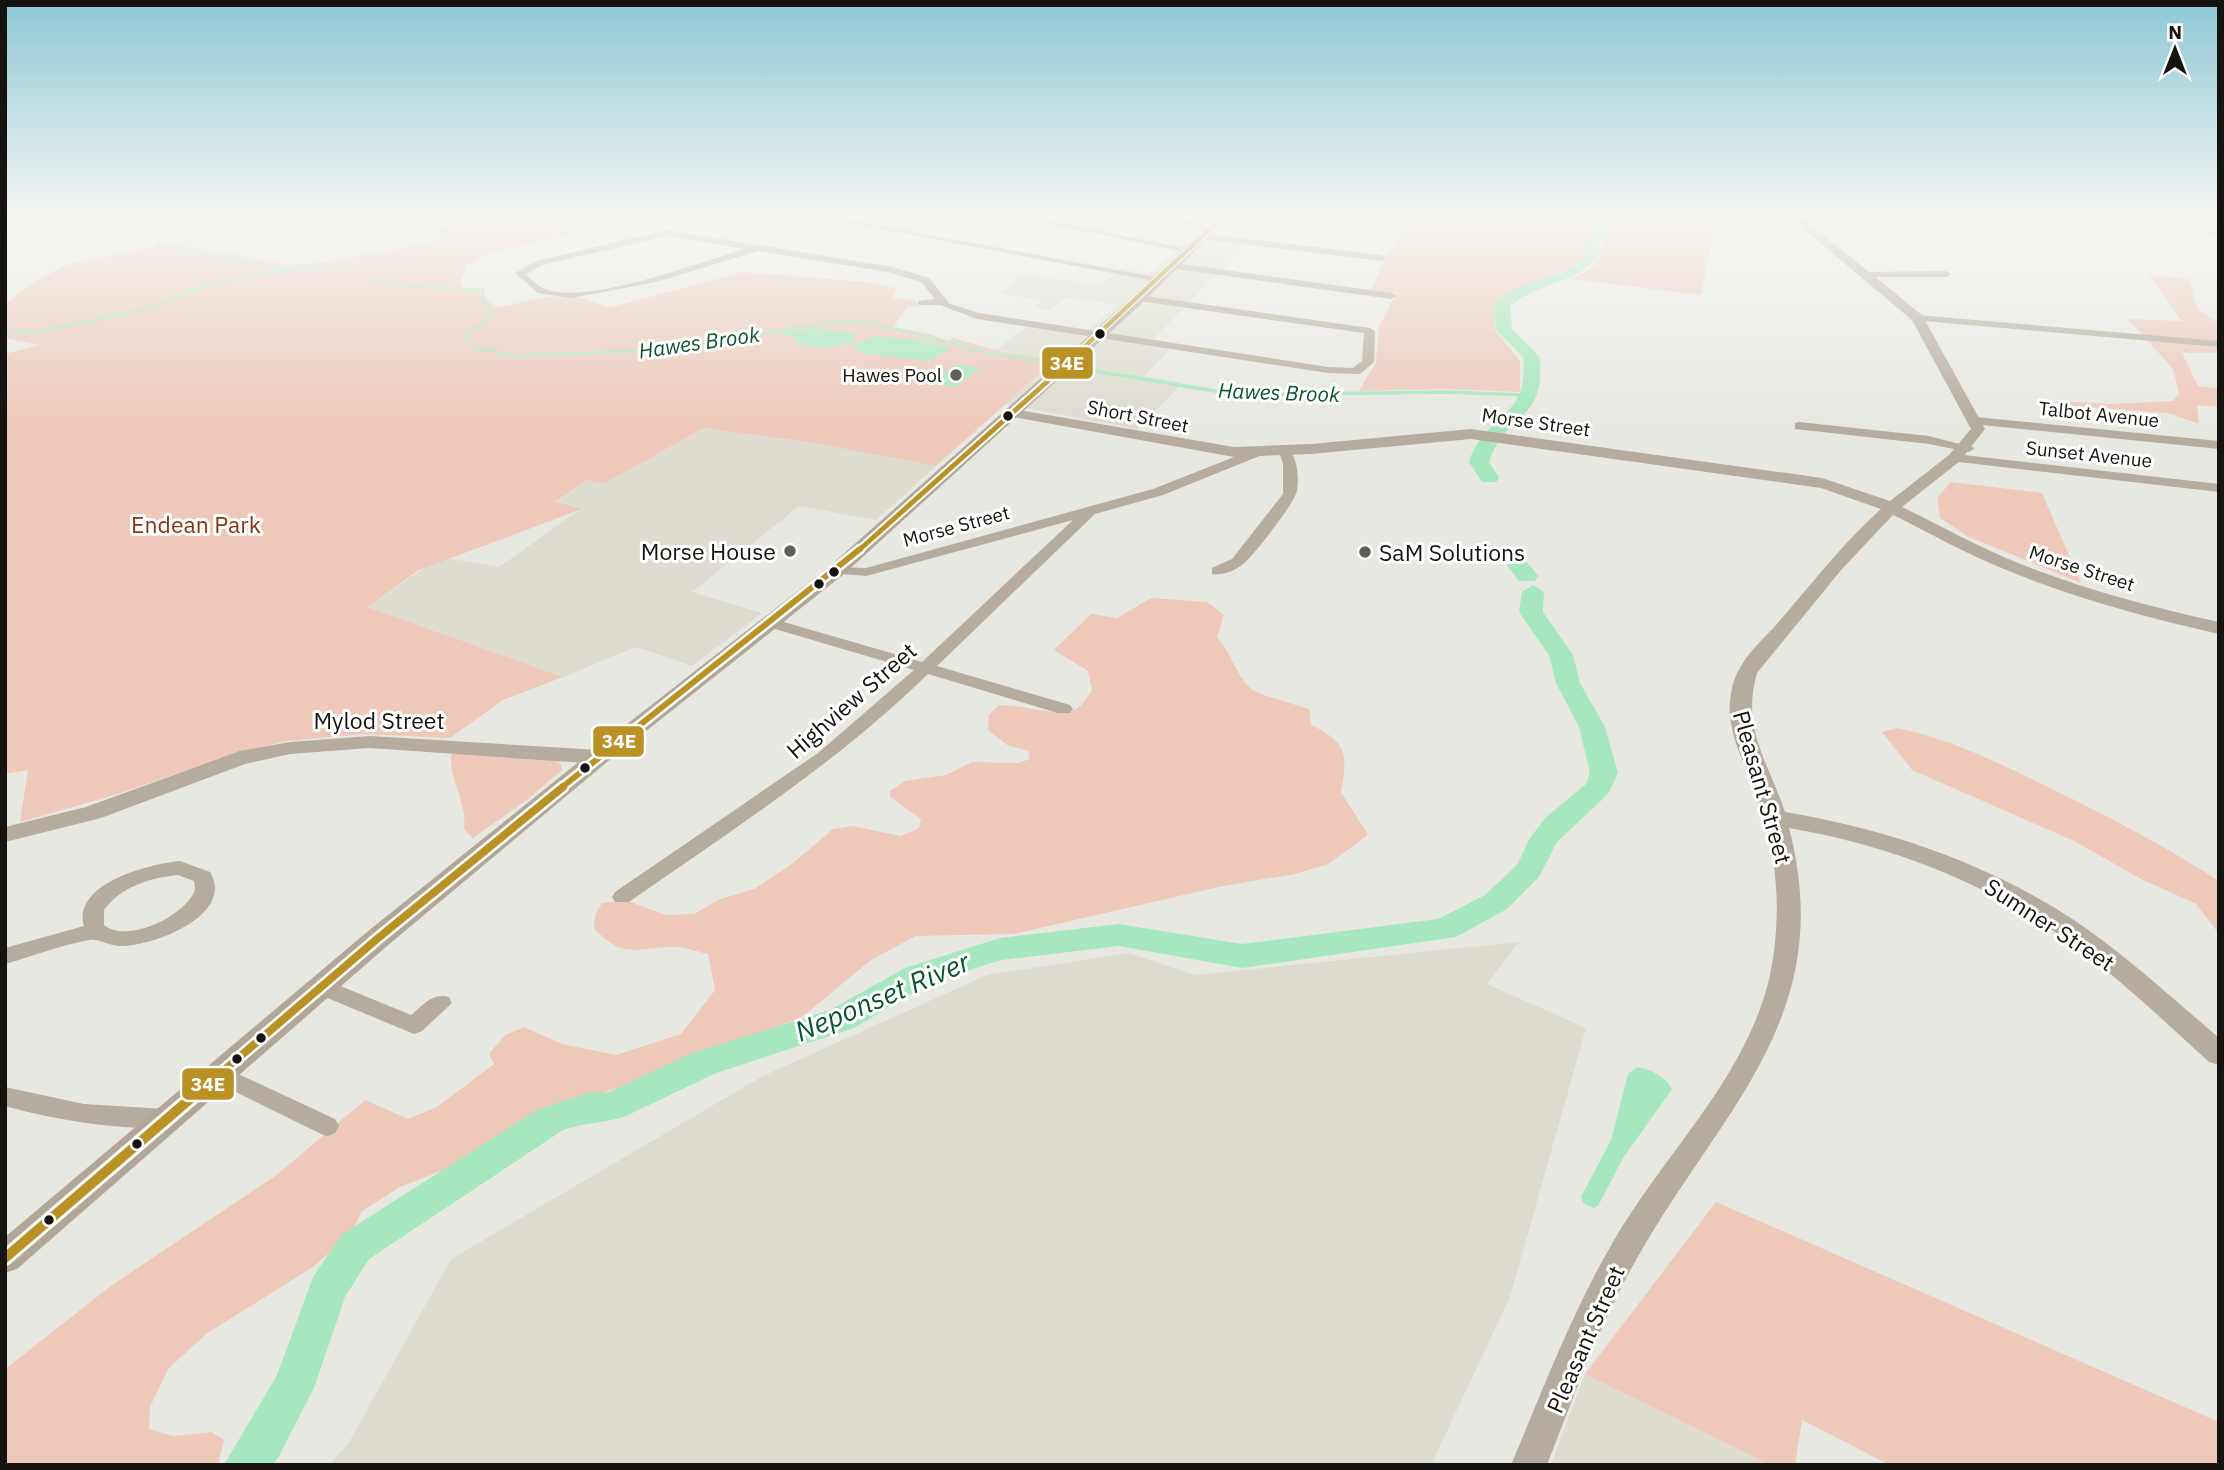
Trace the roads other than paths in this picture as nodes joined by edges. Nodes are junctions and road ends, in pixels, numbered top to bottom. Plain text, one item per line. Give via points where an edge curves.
1 (530, 285) edge
2 (624, 285) edge
3 (931, 285) edge
4 (1154, 285) edge
5 (1309, 285) edge
6 (1879, 285) edge
7 (1391, 296) dead end
8 (1139, 298) junction
9 (941, 302) junction
10 (922, 303) dead end
11 (1917, 318) junction
12 (1098, 336) junction
13 (2219, 344) edge
14 (1013, 412) junction
15 (1976, 421) junction
16 (1799, 426) dead end
17 (2219, 445) edge
18 (1969, 448) junction
19 (1285, 451) junction
20 (1257, 452) junction
21 (1955, 458) junction
22 (2219, 488) edge
23 (1892, 507) junction
24 (1089, 512) junction
25 (837, 570) junction
26 (1217, 571) dead end
27 (771, 623) junction
28 (2219, 628) edge
29 (924, 668) junction
30 (1064, 709) dead end
31 (599, 757) junction
32 (1776, 818) junction
33 (5, 835) edge
34 (622, 897) dead end
35 (94, 930) junction
36 (5, 956) edge
37 (321, 986) junction
38 (441, 1003) dead end
39 (2219, 1054) edge
40 (219, 1074) junction
41 (5, 1096) edge
42 (164, 1119) junction
43 (327, 1126) dead end
44 (5, 1258) edge
45 (1530, 1465) edge

1 - 2 street via 547,293 590,294
3 - 9 street
4 - 8 main road
5 - 7 street
6 - 11 street
8 - 12 main road
8 - 12 street via 1370,331 1368,362 1356,372 1347,372
9 - 10 street
9 - 12 street via 977,316
11 - 13 street
11 - 15 street via 1949,381
12 - 14 main road
14 - 20 street, Short Street via 1186,445
14 - 25 main road
15 - 17 street, Talbot Avenue
15 - 18 street via 1976,438
16 - 18 street
18 - 21 street, Pleasant Street
19 - 20 street, Morse Street
19 - 23 street, Morse Street via 1434,435 1482,435 1822,483
19 - 26 street via 1290,494 1237,562
20 - 24 street, Morse Street via 1175,487
21 - 22 street, Sunset Avenue
21 - 23 street, Pleasant Street
23 - 28 street, Morse Street via 1976,551 2058,584
23 - 32 street, Pleasant Street via 1749,668 1738,702 1741,722
24 - 25 street, Morse Street via 866,572
24 - 29 street, Highview Street
25 - 27 main road
27 - 29 street
27 - 31 main road
29 - 30 street
29 - 34 street, Highview Street via 824,757
31 - 33 street, Mylod Street via 370,742 290,748 240,758 93,813
31 - 37 main road
32 - 39 street, Sumner Street via 1882,841 1987,881 2075,934
32 - 45 street, Pleasant Street via 1790,910 1789,940 1770,1017 1726,1104 1642,1223 1597,1299
35 - 35 street via 120,939 161,931 195,909 207,886 194,871 164,869 129,880 100,900 90,922
35 - 36 street
37 - 38 street via 414,1024
37 - 40 main road
40 - 42 main road
40 - 43 street
41 - 42 street via 39,1107 127,1119
42 - 44 main road

